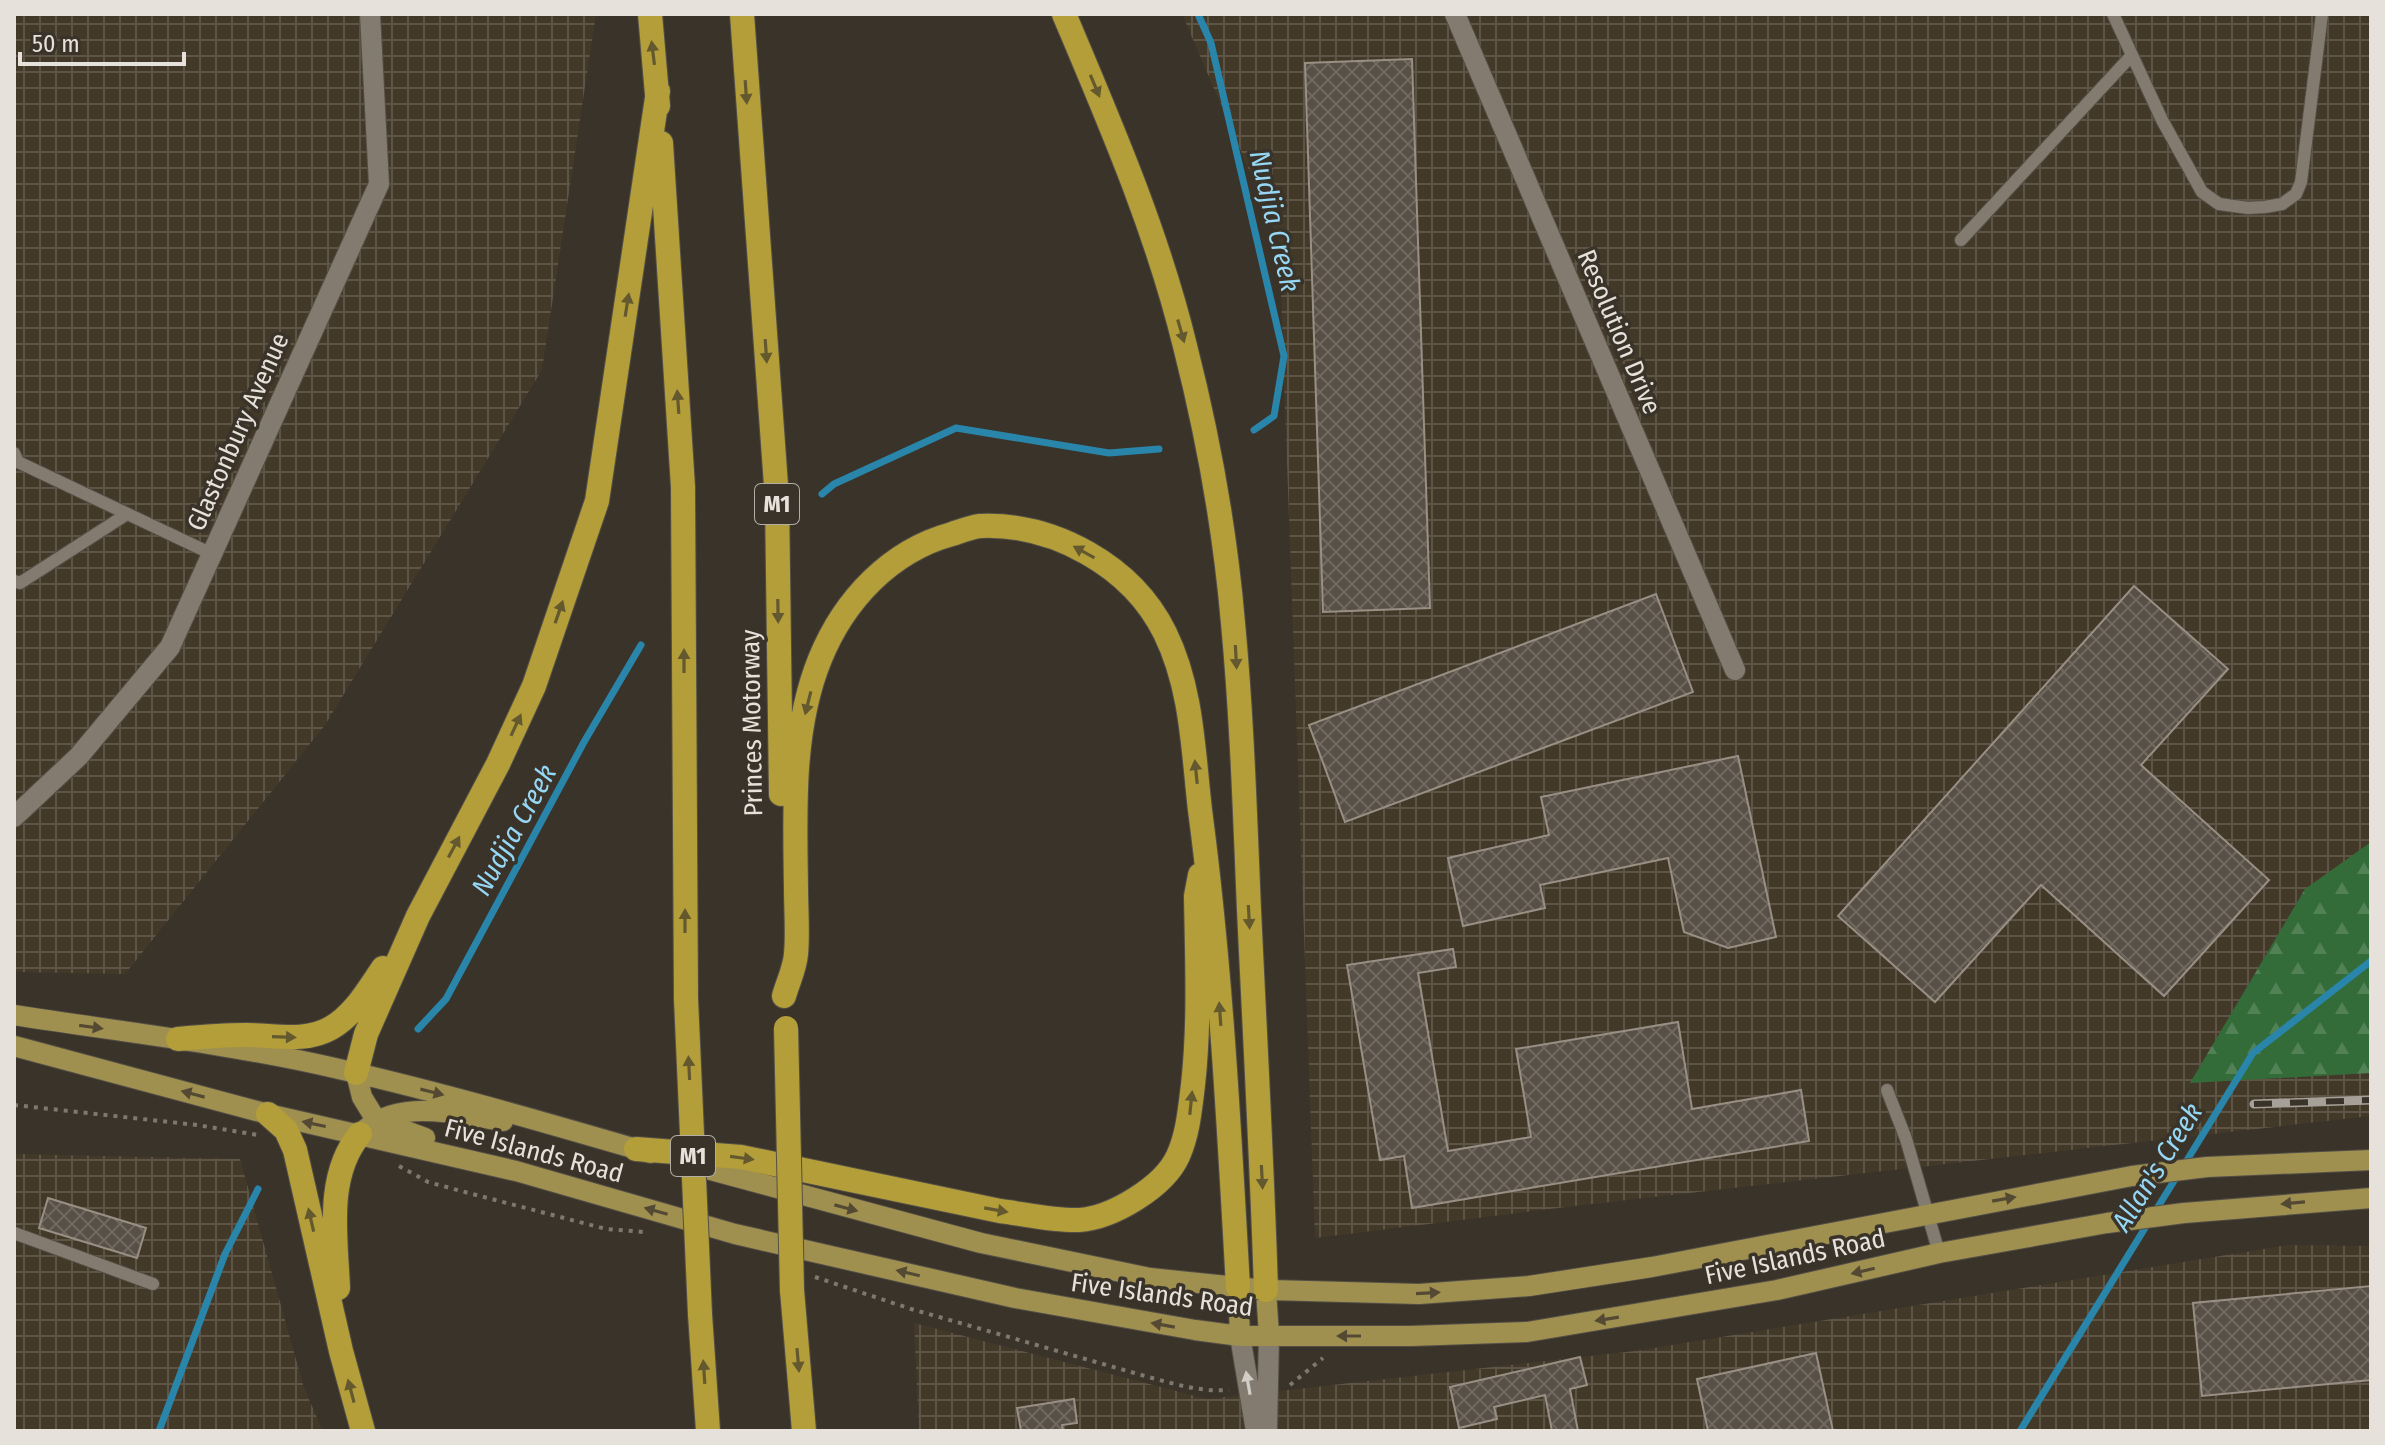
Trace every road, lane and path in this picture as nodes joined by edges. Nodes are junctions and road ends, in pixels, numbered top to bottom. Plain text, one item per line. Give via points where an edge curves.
1 (370, 14) edge
2 (650, 14) edge
3 (742, 14) edge
4 (1064, 14) edge
5 (1455, 14) edge
6 (2113, 14) edge
7 (2322, 14) edge
8 (2132, 55) junction
9 (658, 91) junction
10 (1961, 240) dead end
11 (14, 453) edge
12 (127, 514) junction
13 (212, 554) junction
14 (14, 581) edge
15 (1735, 670) dead end
16 (14, 817) edge
17 (1206, 850) junction
18 (418, 916) junction
19 (784, 996) junction
20 (14, 1015) edge
21 (178, 1039) junction
22 (14, 1046) edge
23 (356, 1073) junction
24 (1887, 1090) dead end
25 (14, 1105) edge
26 (267, 1126) junction
27 (368, 1127) junction
28 (571, 1129) junction
29 (636, 1149) junction
30 (2371, 1160) edge
31 (2371, 1198) edge
32 (1927, 1213) junction
33 (14, 1233) edge
34 (1939, 1253) junction
35 (153, 1284) dead end
36 (1238, 1287) junction
37 (1266, 1290) junction
38 (1269, 1335) junction
39 (1240, 1336) junction
40 (341, 1351) junction
41 (363, 1431) edge
42 (708, 1431) edge
43 (804, 1431) edge
44 (1256, 1431) edge
45 (1267, 1431) edge

1 - 13 main road, Glastonbury Avenue via 379,184
9 -> 2 highway, M1
3 -> 19 highway, Princes Motorway / M1 via 777,499
4 -> 37 highway via 1127,162 1165,272 1204,430 1222,536 1234,623
5 - 15 main road, Resolution Drive
6 - 8 lane
7 - 8 lane via 2301,182 2296,194 2282,204 2219,204 2202,192
8 - 10 lane
18 -> 9 highway via 534,686 597,501
42 -> 9 highway, M1, bridge via 686,999 683,487
11 - 12 lane via 18,462
12 - 13 lane
12 - 14 lane via 20,583
13 - 16 main road, Glastonbury Avenue via 170,647 79,756
17 -> 19 highway via 1181,670 1164,630 1144,602 1110,566 1078,547 1030,530 978,526 933,539 892,562 854,598 820,658 797,769 796,956
29 -> 17 highway via 741,1157 1040,1216 1080,1220 1134,1201 1177,1159 1188,1123 1197,1024 1196,896
36 -> 17 highway
21 -> 18 highway via 295,1037 333,1028 355,1008
18 - 23 highway via 370,1025
19 -> 43 highway, Princes Motorway / M1, bridge via 792,1290
20 -> 21 main road, Five Islands Road
21 - 23 main road, Five Islands Road
26 -> 22 main road, Five Islands Road
23 - 27 main road
23 -> 28 main road, Five Islands Road
24 - 32 lane
25 - 26 path via 197,1125
27 -> 26 main road, Five Islands Road
40 -> 26 highway via 292,1142 281,1124
27 - 28 main road via 395,1112 419,1111
39 -> 27 main road, Five Islands Road via 1015,1298 735,1234
27 - 40 highway via 344,1156 336,1201
28 - 29 main road, Five Islands Road
29 -> 36 main road, Five Islands Road via 981,1243 1150,1278
32 -> 30 main road, Five Islands Road via 2207,1167
31 -> 34 main road, Five Islands Road via 2184,1213
32 - 34 lane
37 -> 32 main road, Five Islands Road via 1419,1294 1529,1286
33 - 35 lane
34 -> 38 main road, Five Islands Road via 1777,1290 1527,1332
36 - 37 main road, Five Islands Road
36 - 39 main road
37 - 38 main road
38 - 39 main road, Five Islands Road
38 - 45 main road
44 -> 39 main road
41 -> 40 highway

